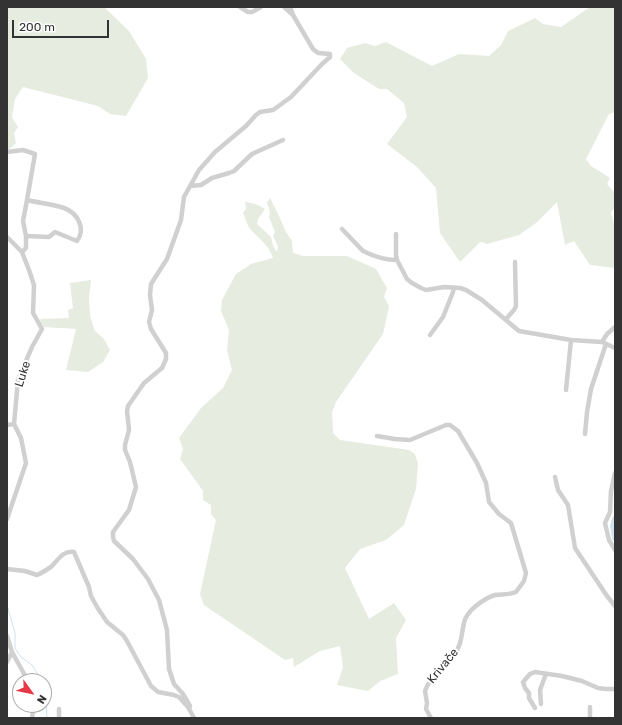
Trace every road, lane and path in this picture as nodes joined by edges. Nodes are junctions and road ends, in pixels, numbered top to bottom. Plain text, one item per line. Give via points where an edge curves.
1 (240, 7) edge
2 (261, 7) edge
3 (284, 7) edge
4 (290, 7) edge
5 (293, 15) junction
6 (283, 140) dead end
7 (7, 152) edge
8 (190, 186) junction
9 (27, 200) junction
10 (342, 229) dead end
11 (396, 234) dead end
12 (26, 236) junction
13 (7, 237) edge
14 (22, 252) junction
15 (397, 260) junction
16 (515, 262) dead end
17 (454, 288) junction
18 (506, 319) junction
19 (615, 326) edge
20 (430, 335) dead end
21 (571, 340) junction
22 (604, 343) junction
23 (615, 348) edge
24 (566, 390) dead end
25 (14, 424) junction
26 (7, 425) edge
27 (585, 434) dead end
28 (377, 436) dead end
29 (615, 473) edge
30 (555, 477) dead end
31 (7, 519) edge
32 (615, 550) edge
33 (7, 569) edge
34 (615, 606) edge
35 (7, 636) edge
36 (12, 652) junction
37 (7, 662) edge
38 (24, 673) edge
39 (546, 674) junction
40 (615, 689) edge
41 (541, 704) dead end
42 (590, 707) dead end
43 (535, 708) dead end
44 (59, 709) dead end
45 (189, 709) junction
46 (59, 718) edge
47 (194, 718) edge
48 (431, 718) edge
49 (590, 718) edge

1 - 2 street via 248,12
3 - 5 street
4 - 5 street
5 - 8 street via 313,49 318,53 330,54 330,57 291,97 273,110 260,112 215,152 199,170
6 - 8 street via 252,154 234,171 216,176 201,185
7 - 9 street via 23,150 35,154
8 - 45 street via 184,197 181,220 167,259 151,284 152,310 149,322 166,353 166,360 162,368 144,383 128,406 129,430 125,450 136,487 129,510 113,537 148,578 159,600 167,630 169,669 174,684 183,694 190,706
9 - 12 street via 23,221
9 - 12 street via 66,208 81,226 77,241 55,232 49,237
10 - 15 street via 363,251
11 - 15 street
12 - 14 street via 26,248
13 - 14 street, Luke
14 - 25 street, Luke via 34,285 33,313 42,329 18,380
15 - 17 street via 407,279 421,288
16 - 18 street via 516,306
17 - 18 street via 466,290
17 - 20 street via 443,317
18 - 21 street via 519,331
19 - 22 street via 607,334
21 - 22 street
21 - 24 street
22 - 23 street
22 - 27 street via 591,389
25 - 26 street
25 - 31 street, Luke via 21,438 26,463
28 - 48 street, Krivače via 410,440 446,425 458,431 486,482 489,502 511,523 526,573 516,592 486,598 464,618 462,642 425,691 426,709
29 - 32 street via 606,523 609,540
30 - 34 street via 558,490 568,505 575,548
33 - 45 street via 36,575 51,567 63,554 74,552 97,608 106,622 123,635 151,686 158,692 179,697
35 - 36 street
36 - 37 street
36 - 38 street
39 - 40 street
39 - 41 street via 540,690
39 - 43 street via 535,672 523,682
42 - 49 street
44 - 46 street
45 - 47 street

